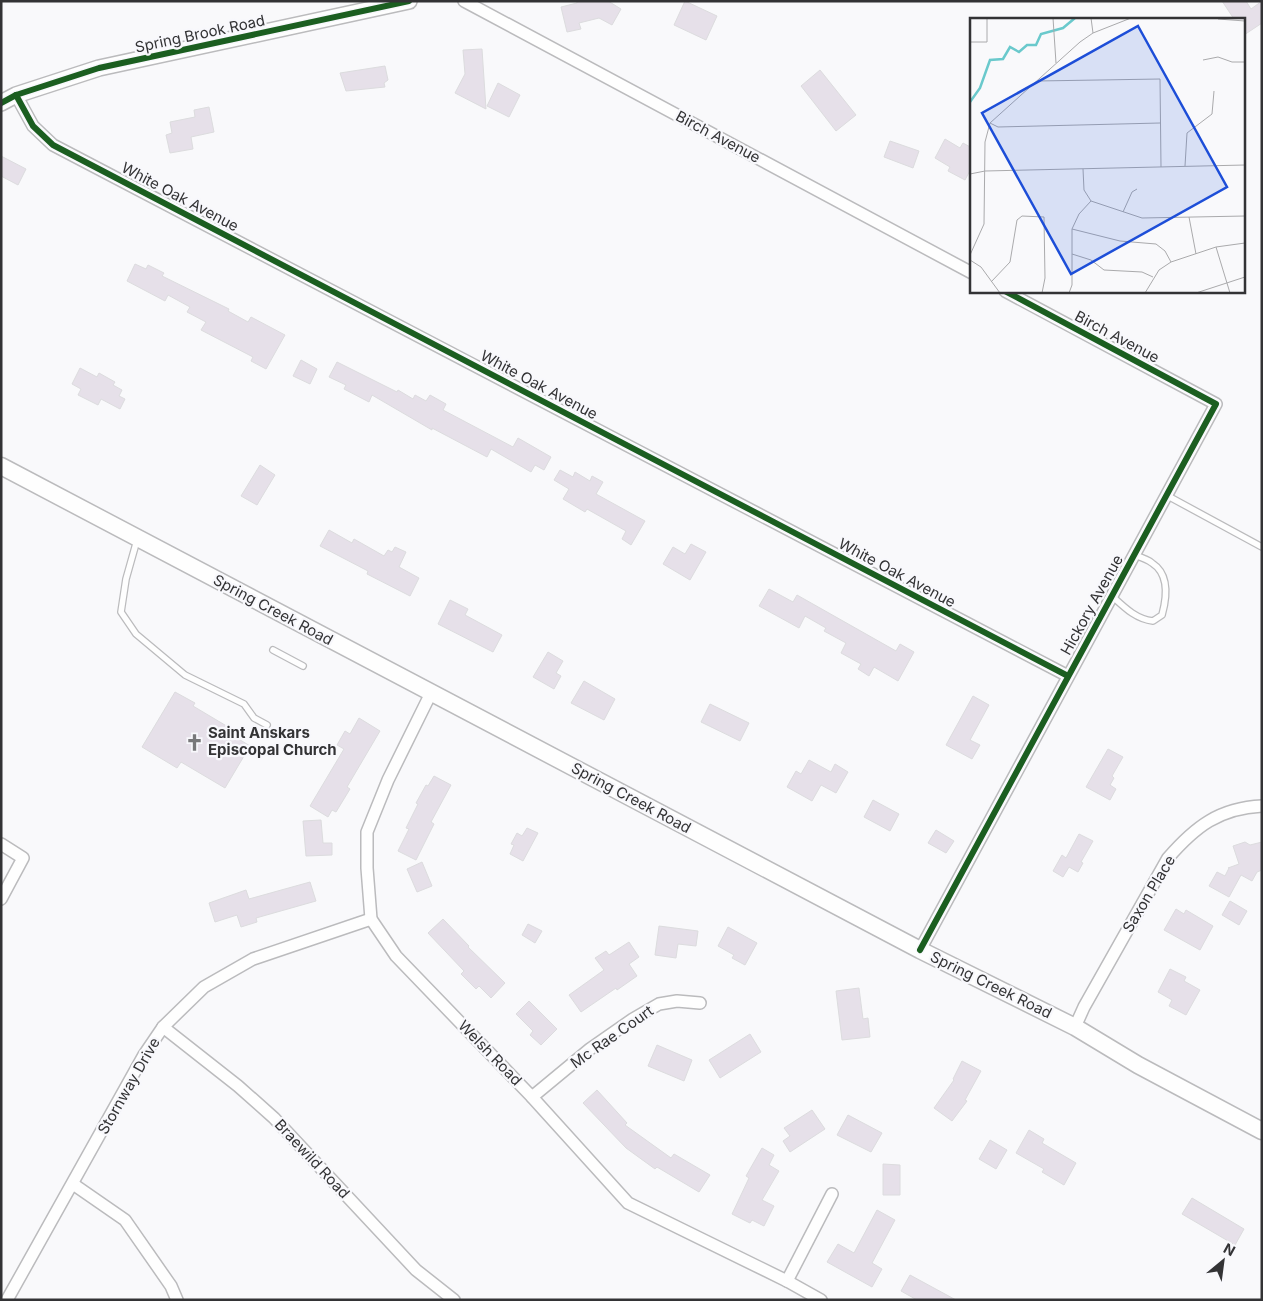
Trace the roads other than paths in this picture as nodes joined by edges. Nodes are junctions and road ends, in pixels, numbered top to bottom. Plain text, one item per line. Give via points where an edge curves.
1 (409, 1) edge
2 (464, 1) edge
3 (16, 95) junction
4 (1, 103) edge
5 (970, 272) edge
6 (1008, 292) edge
7 (1216, 404) joint
8 (1, 466) edge
9 (1166, 495) junction
10 (138, 538) junction
11 (1262, 547) edge
12 (1134, 555) junction
13 (1112, 595) junction
14 (273, 650) dead end
15 (303, 666) dead end
16 (1068, 676) junction
17 (432, 694) junction
18 (267, 726) dead end
19 (1262, 806) edge
20 (1, 844) edge
21 (1, 899) edge
22 (371, 919) junction
23 (920, 950) junction
24 (700, 1003) dead end
25 (163, 1027) junction
26 (1075, 1027) junction
27 (532, 1098) junction
28 (1262, 1131) edge
29 (72, 1184) junction
30 (832, 1194) dead end
31 (787, 1281) junction
32 (7, 1300) edge
33 (176, 1300) edge
34 (454, 1300) edge
35 (821, 1300) edge

1 - 3 street, Spring Brook Road via 95,69
2 - 5 street, Birch Avenue
3 - 4 street, Spring Brook Road
3 - 16 street, White Oak Avenue via 33,126 53,145
6 - 7 street, Birch Avenue
7 - 9 street, Hickory Avenue
8 - 10 main road, Spring Creek Road
9 - 11 lane
9 - 12 street, Hickory Avenue
10 - 17 main road, Spring Creek Road
10 - 18 lane via 126,579 121,612 136,634 185,675 244,704 254,718
12 - 13 street, Hickory Avenue
12 - 13 lane via 1152,563 1162,572 1166,591 1162,615 1153,621 1142,620
13 - 16 street, Hickory Avenue
14 - 15 lane
16 - 23 street, Hickory Avenue
17 - 22 street via 388,780 366,832
17 - 23 main road, Spring Creek Road
19 - 26 street, Saxon Place via 1246,807 1213,818 1195,829 1168,858
20 - 21 street via 23,858
22 - 25 street, Stornway Drive via 253,959 204,987
22 - 27 street, Welsh Road via 396,956
23 - 26 main road, Spring Creek Road
24 - 27 street, Mc Rae Court via 676,1001 659,1004 634,1018 590,1049
25 - 29 street, Stornway Drive
25 - 34 street, Braewild Road via 274,1118 416,1270
26 - 28 main road, Spring Creek Road via 1154,1074
27 - 31 street, Welsh Road via 628,1203
29 - 32 street, Stornway Drive
29 - 33 street via 125,1220 171,1286
30 - 31 street
31 - 35 street, Welsh Road

